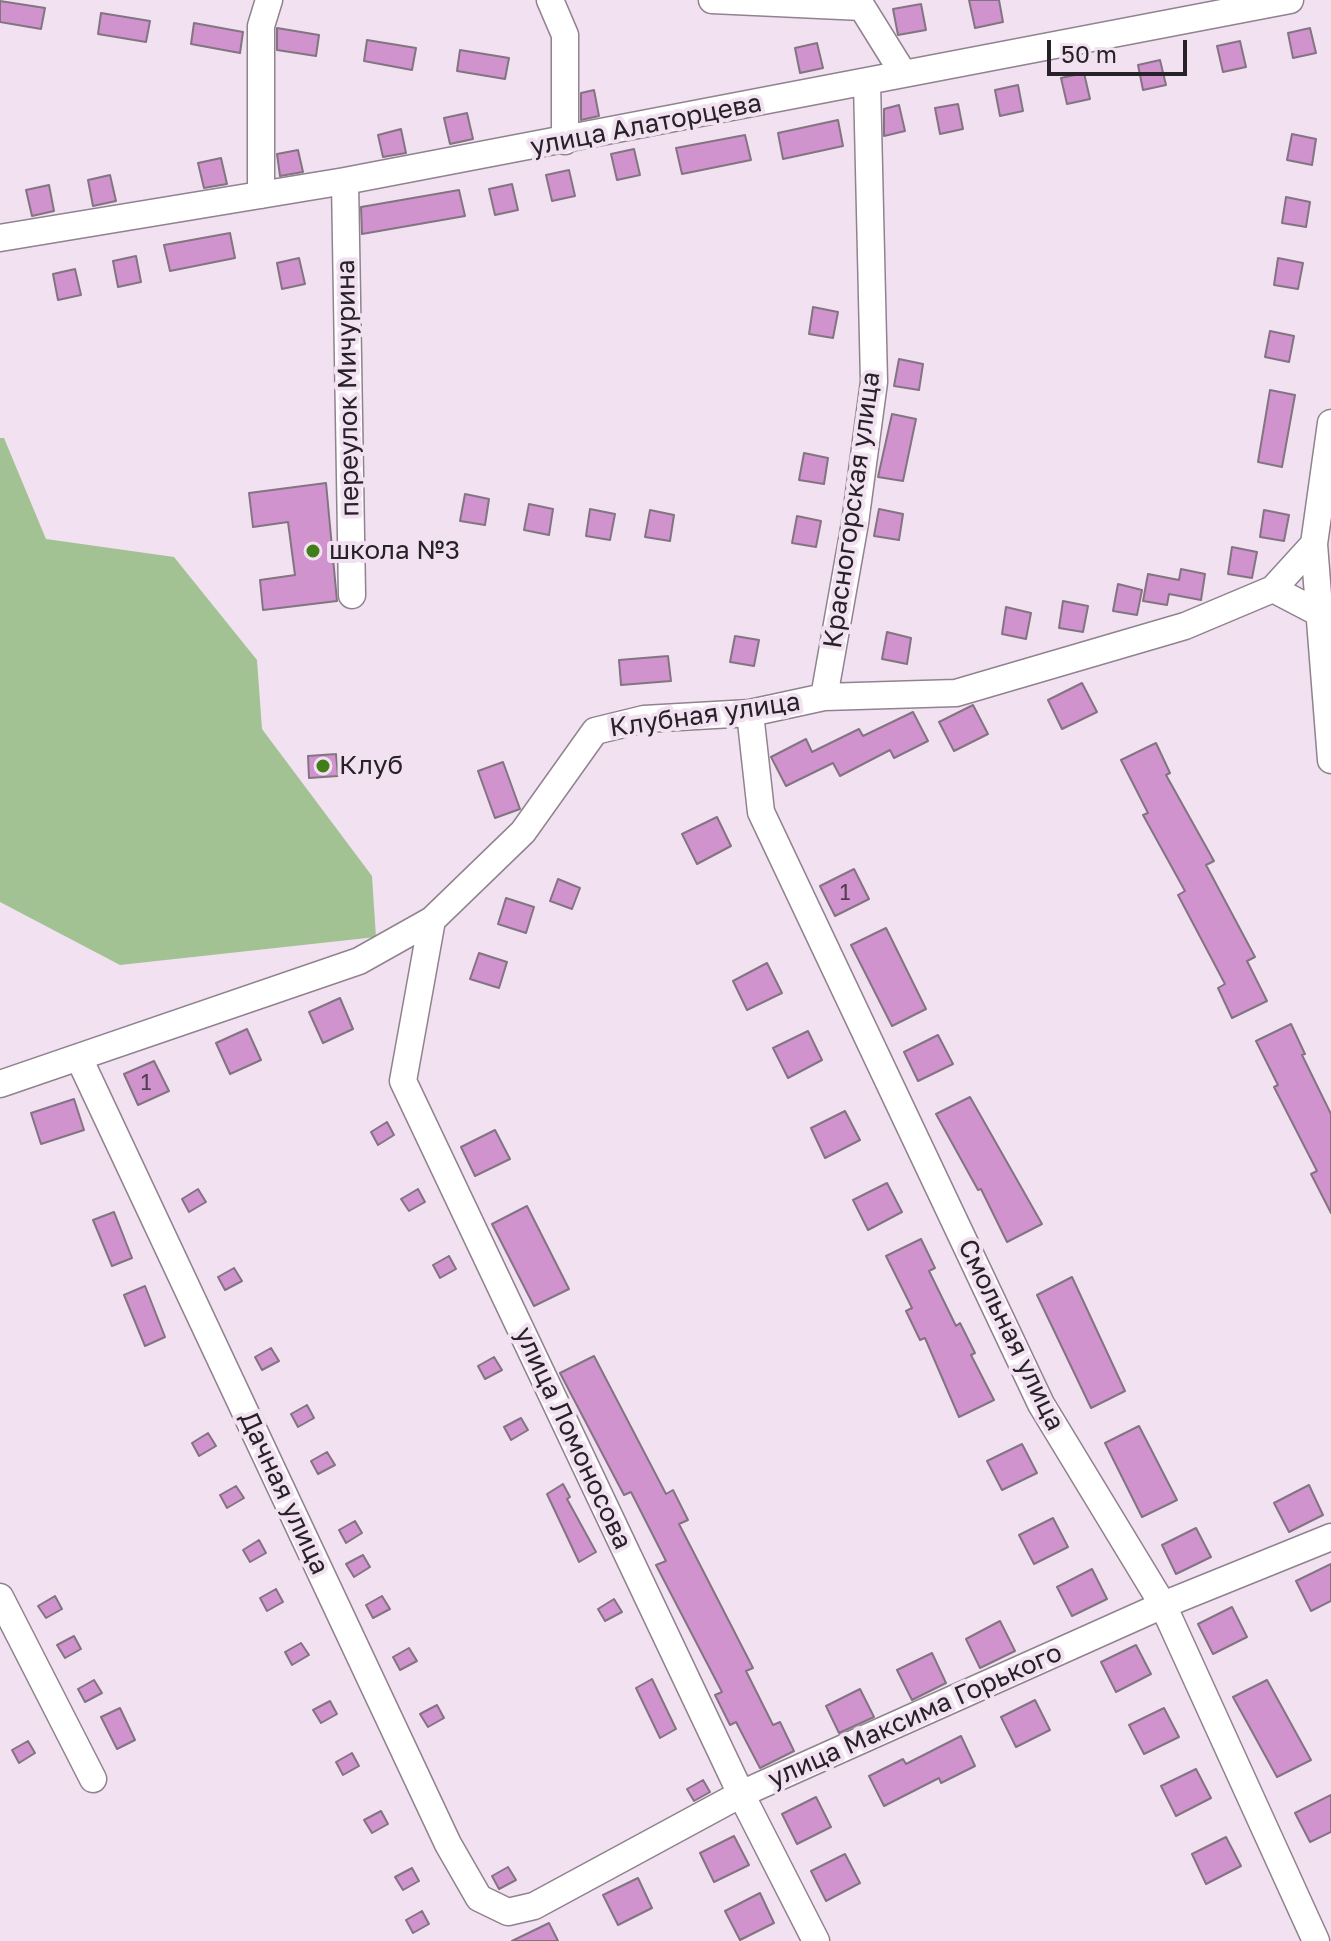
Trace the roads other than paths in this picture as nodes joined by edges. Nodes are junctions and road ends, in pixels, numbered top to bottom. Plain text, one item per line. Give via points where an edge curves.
1 (269, 0) edge
2 (550, 0) edge
3 (712, 0) edge
4 (1290, 0) edge
5 (862, 4) edge
6 (903, 73) junction
7 (867, 83) junction
8 (565, 141) junction
9 (345, 181) junction
10 (261, 195) junction
11 (0, 238) edge
12 (1331, 423) edge
13 (1314, 544) junction
14 (1273, 589) junction
15 (352, 595) dead end
16 (1319, 613) junction
17 (824, 697) junction
18 (750, 713) junction
19 (1331, 760) edge
20 (432, 920) junction
21 (79, 1058) junction
22 (0, 1084) edge
23 (1331, 1537) edge
24 (0, 1597) edge
25 (1163, 1605) junction
26 (93, 1779) dead end
27 (741, 1794) junction
28 (508, 1912) joint
29 (816, 1941) edge
30 (1316, 1941) edge

1 - 10 street via 261,26
2 - 8 street via 565,35
3 - 5 street
4 - 6 street, улица Алаторцева
5 - 6 street
6 - 7 street, улица Алаторцева
7 - 8 street, улица Алаторцева
7 - 17 street, Красногорская улица via 874,382
8 - 9 street, улица Алаторцева
9 - 10 street, улица Алаторцева
9 - 15 street, переулок Мичурина
10 - 11 street, улица Алаторцева
12 - 13 street
13 - 14 street, Клубная улица
13 - 16 street
14 - 16 street
14 - 17 street, Клубная улица via 1185,626 956,693
16 - 19 street
17 - 18 street, Клубная улица
18 - 20 street, Клубная улица via 644,719 595,731 523,832
18 - 25 street, Смольная улица via 761,812 1041,1404
20 - 21 street, Клубная улица via 359,961
20 - 27 street, улица Ломоносова via 403,1081
21 - 22 street, Клубная улица
21 - 28 street, Дачная улица via 448,1844 479,1898
23 - 25 street, улица Максима Горького
24 - 26 street
25 - 27 street, улица Максима Горького
25 - 30 street, Смольная улица
27 - 28 street, улица Максима Горького via 534,1906
27 - 29 street, улица Ломоносова

